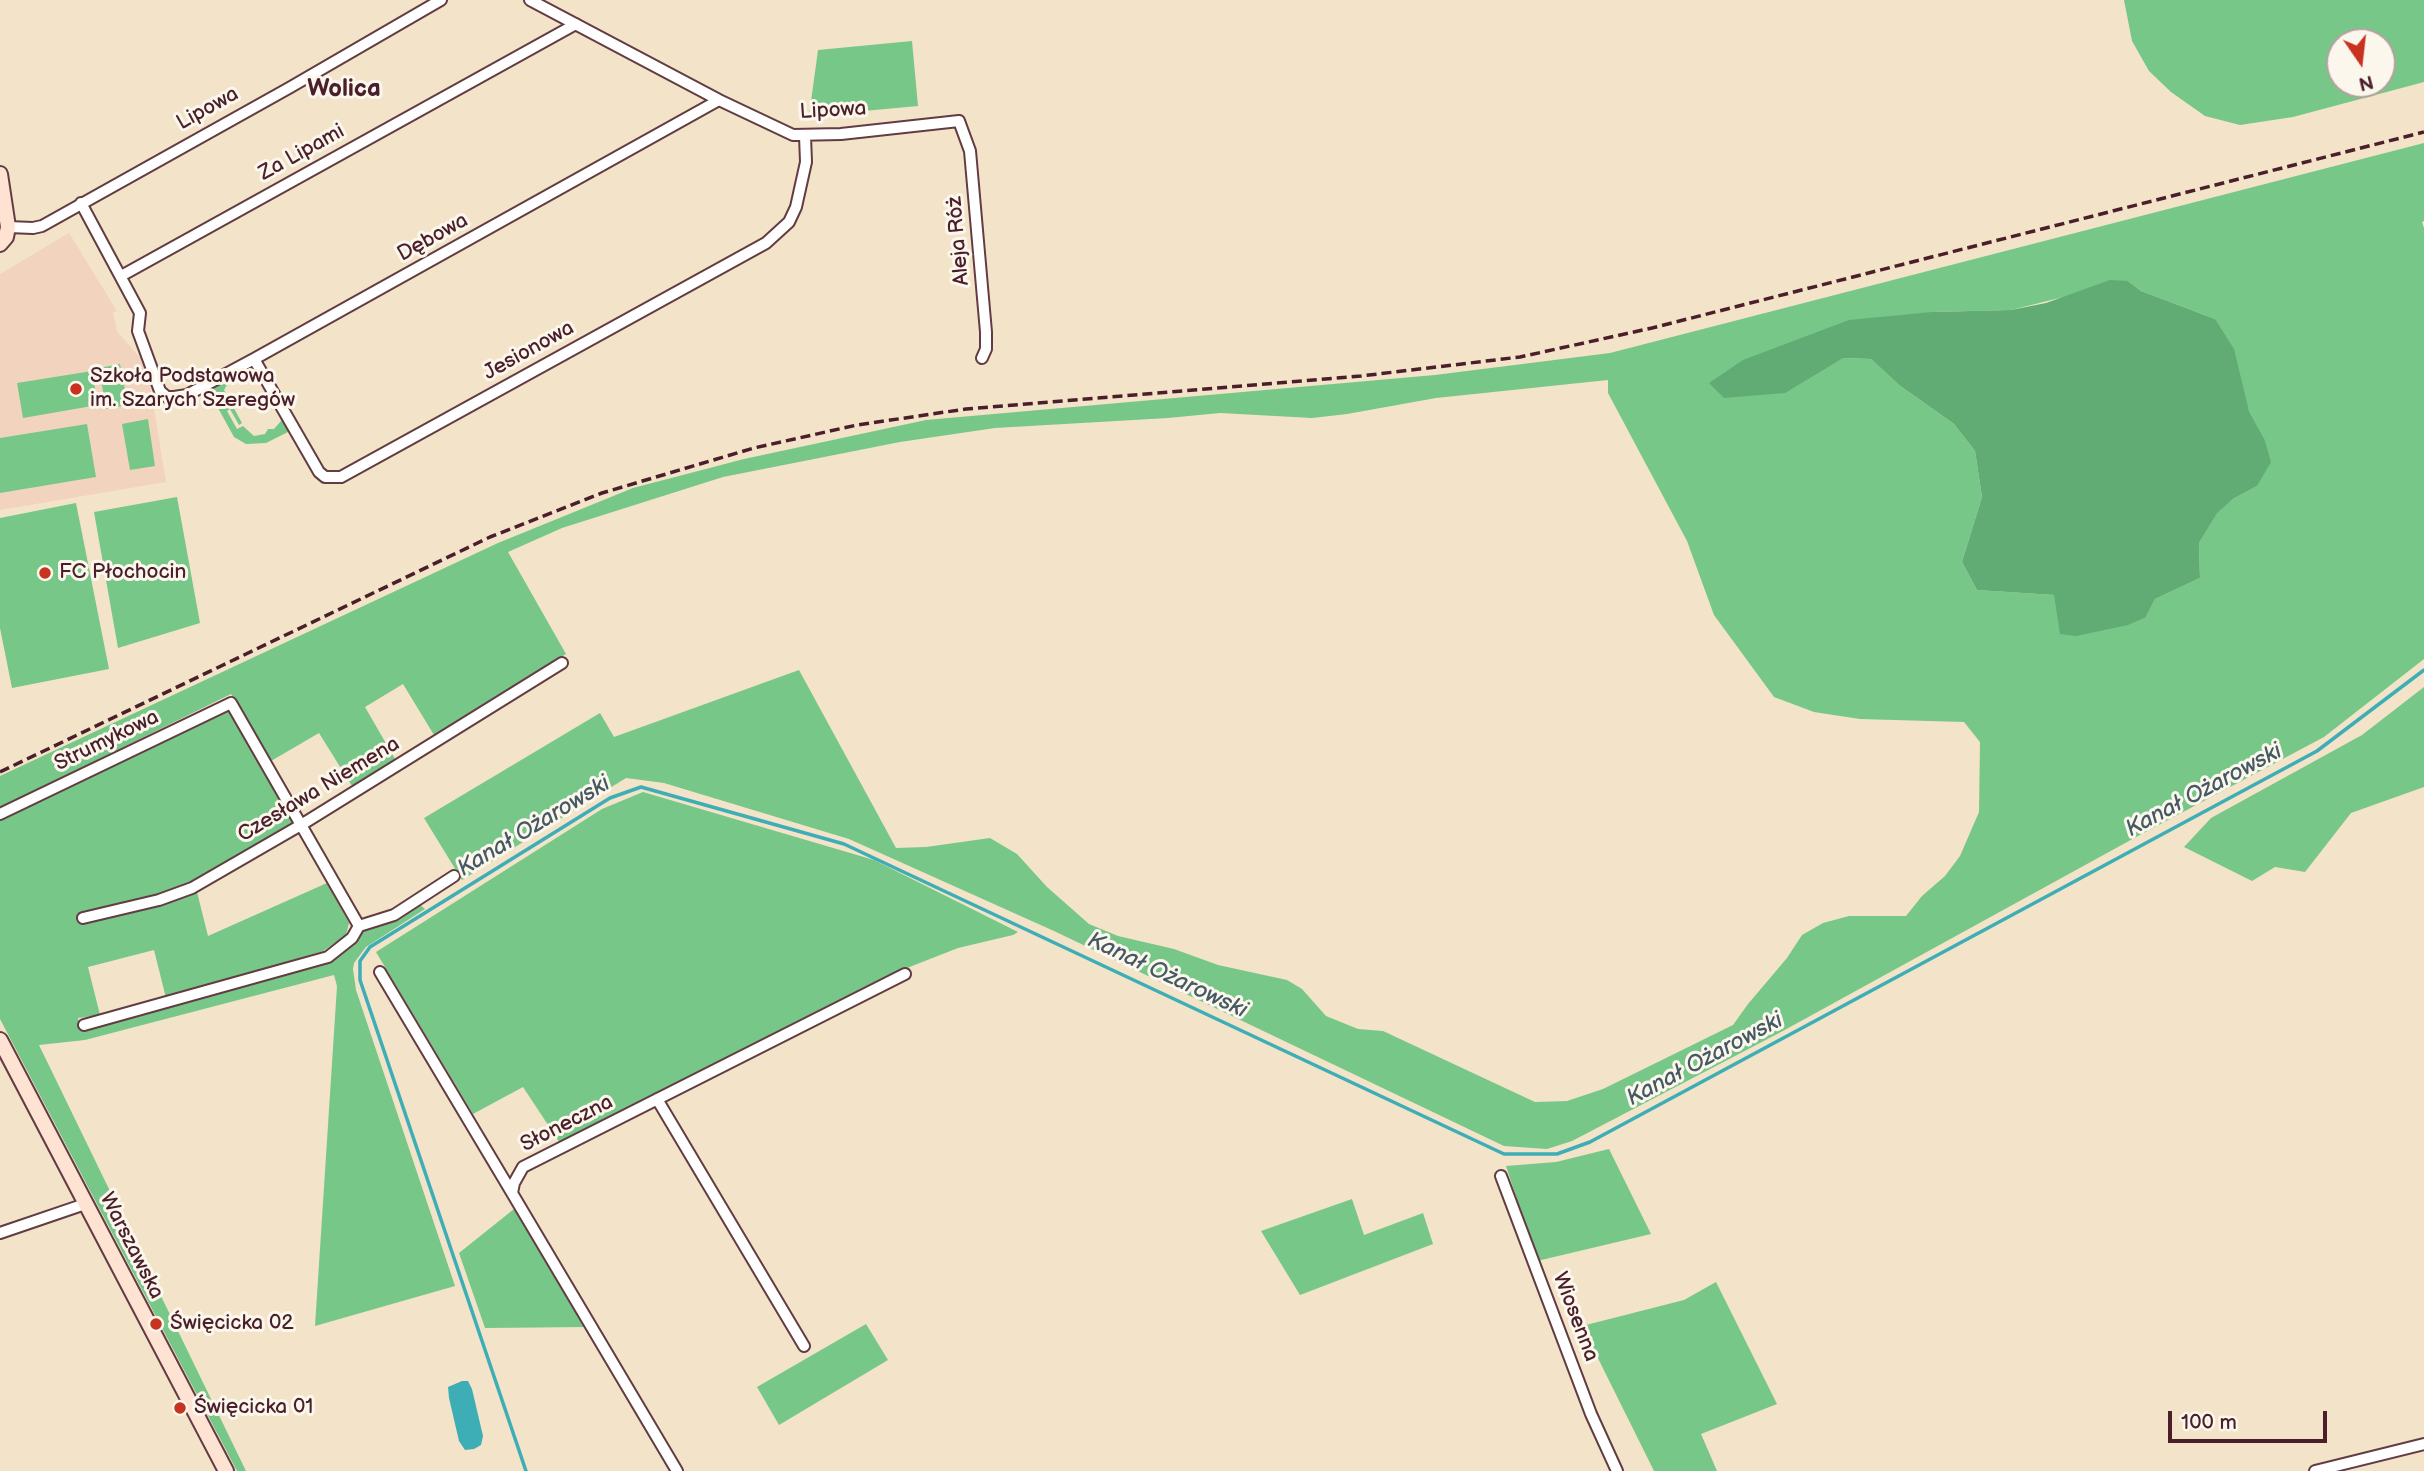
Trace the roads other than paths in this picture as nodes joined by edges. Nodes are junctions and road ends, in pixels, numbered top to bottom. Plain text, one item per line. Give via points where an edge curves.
1 (441, 0) edge
2 (530, 0) edge
3 (576, 24) junction
4 (719, 100) junction
5 (959, 121) joint
6 (806, 136) junction
7 (0, 174) edge
8 (81, 203) junction
9 (8, 227) junction
10 (0, 244) edge
11 (121, 276) junction
12 (982, 358) dead end
13 (254, 359) junction
14 (562, 663) dead end
15 (0, 814) edge
16 (301, 825) junction
17 (454, 876) dead end
18 (83, 918) dead end
19 (359, 926) junction
20 (380, 972) dead end
21 (905, 974) dead end
22 (84, 1025) dead end
23 (0, 1041) edge
24 (657, 1099) junction
25 (1501, 1176) dead end
26 (512, 1193) junction
27 (85, 1204) junction
28 (0, 1233) edge
29 (804, 1346) dead end
30 (2424, 1444) edge
31 (226, 1471) edge
32 (677, 1471) edge
33 (1617, 1471) edge
34 (2315, 1471) edge

1 - 8 street, Lipowa
2 - 3 street, Lipowa
3 - 4 street, Lipowa
3 - 11 street, Za Lipami
4 - 6 street, Lipowa via 793,135
4 - 13 street, Dębowa
5 - 6 street, Lipowa
5 - 12 street, Aleja Róż via 970,151 986,332
6 - 13 street, Jesionowa via 806,162 796,207 789,222 766,243 341,477 325,477 319,472
7 - 9 main road
8 - 9 street, Lipowa via 43,226
8 - 11 street
9 - 10 main road
11 - 13 street, Dębowa via 140,313 138,331 162,395 187,395
14 - 16 street, Czesława Niemena
15 - 16 street, Strumykowa via 231,703
16 - 18 street, Czesława Niemena via 192,888
16 - 19 street
17 - 19 street via 394,915
19 - 22 street via 352,938 328,957
20 - 26 street
21 - 24 street, Słoneczna
23 - 27 main road, Warszawska
24 - 26 street, Słoneczna via 523,1167
24 - 29 street
25 - 33 street, Wiosenna
26 - 32 street
27 - 28 street
27 - 31 main road, Warszawska
30 - 34 street

